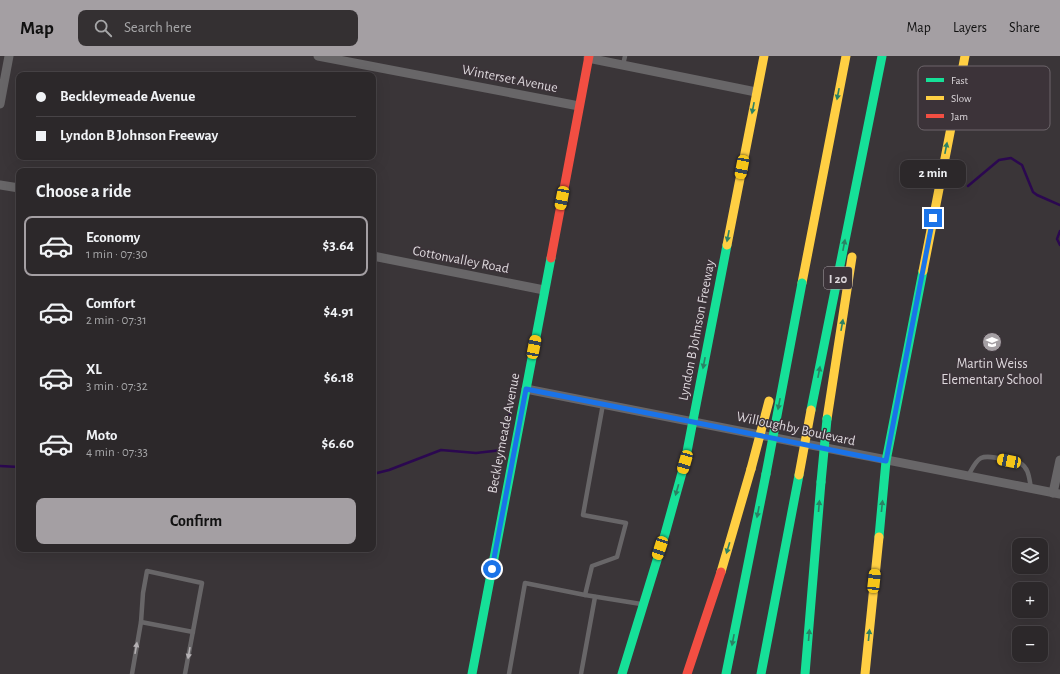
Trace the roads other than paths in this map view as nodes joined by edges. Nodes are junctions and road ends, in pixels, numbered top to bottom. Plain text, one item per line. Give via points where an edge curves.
1 (9, 56) edge
2 (318, 56) edge
3 (764, 56) edge
4 (846, 56) edge
5 (882, 56) edge
6 (965, 56) edge
7 (588, 57) edge
8 (624, 61) edge
9 (963, 66) edge
10 (756, 92) junction
11 (0, 104) edge
12 (579, 106) junction
13 (951, 130) edge
14 (864, 145) junction
15 (0, 185) edge
16 (16, 188) edge
17 (376, 257) edge
18 (802, 283) junction
19 (544, 290) junction
20 (526, 389) junction
21 (603, 404) junction
22 (693, 422) junction
23 (1060, 460) edge
24 (886, 461) junction
25 (968, 476) junction
26 (1031, 488) junction
27 (1056, 493) edge
28 (790, 524) junction
29 (585, 595) junction
30 (596, 597) junction
31 (642, 605) junction
32 (141, 622) junction
33 (193, 632) junction
34 (132, 674) edge
35 (185, 674) edge
36 (472, 674) edge
37 (509, 674) edge
38 (581, 674) edge
39 (622, 674) edge
40 (687, 674) edge
41 (726, 674) edge
42 (761, 674) edge
43 (769, 674) edge
44 (806, 674) edge
45 (865, 674) edge

1 - 11 street
2 - 12 street, Winterset Avenue
3 - 10 main road, Lyndon B Johnson Freeway
4 -> 18 main road, I 20
5 - 14 main road, I 20
9 -> 6 main road
7 - 8 street
7 - 12 main road, Beckleymeade Avenue
8 - 10 street
10 -> 22 main road, Lyndon B Johnson Freeway
12 - 19 main road, Beckleymeade Avenue
24 -> 13 main road
28 -> 14 main road, I 20, bridge
44 -> 14 main road, bridge via 821,482 835,363 847,297
15 - 16 street
17 - 19 street, Cottonvalley Road
18 -> 40 main road, bridge via 723,567
18 -> 41 main road, I 20, bridge
19 - 20 main road, Beckleymeade Avenue
20 - 21 street, Willoughby Boulevard
20 - 36 main road, Beckleymeade Avenue
21 - 22 street, Willoughby Boulevard
21 - 29 lane via 582,515 626,523 617,557 592,566
22 - 24 street, Willoughby Boulevard
22 -> 31 main road, Lyndon B Johnson Freeway via 665,534
23 - 27 street
24 - 25 street, Willoughby Boulevard
45 -> 24 main road
25 - 26 street, Willoughby Boulevard
25 - 26 lane via 981,458 994,458 1023,465 1028,471
26 - 27 street, Willoughby Boulevard
28 - 42 main road, I 20
28 - 43 main road
29 - 30 lane
29 - 37 lane via 525,583
30 - 31 lane
30 - 38 lane
31 - 39 main road, Lyndon B Johnson Freeway
32 - 33 lane
32 - 33 lane via 147,571 202,583
34 -> 32 lane
33 -> 35 lane

